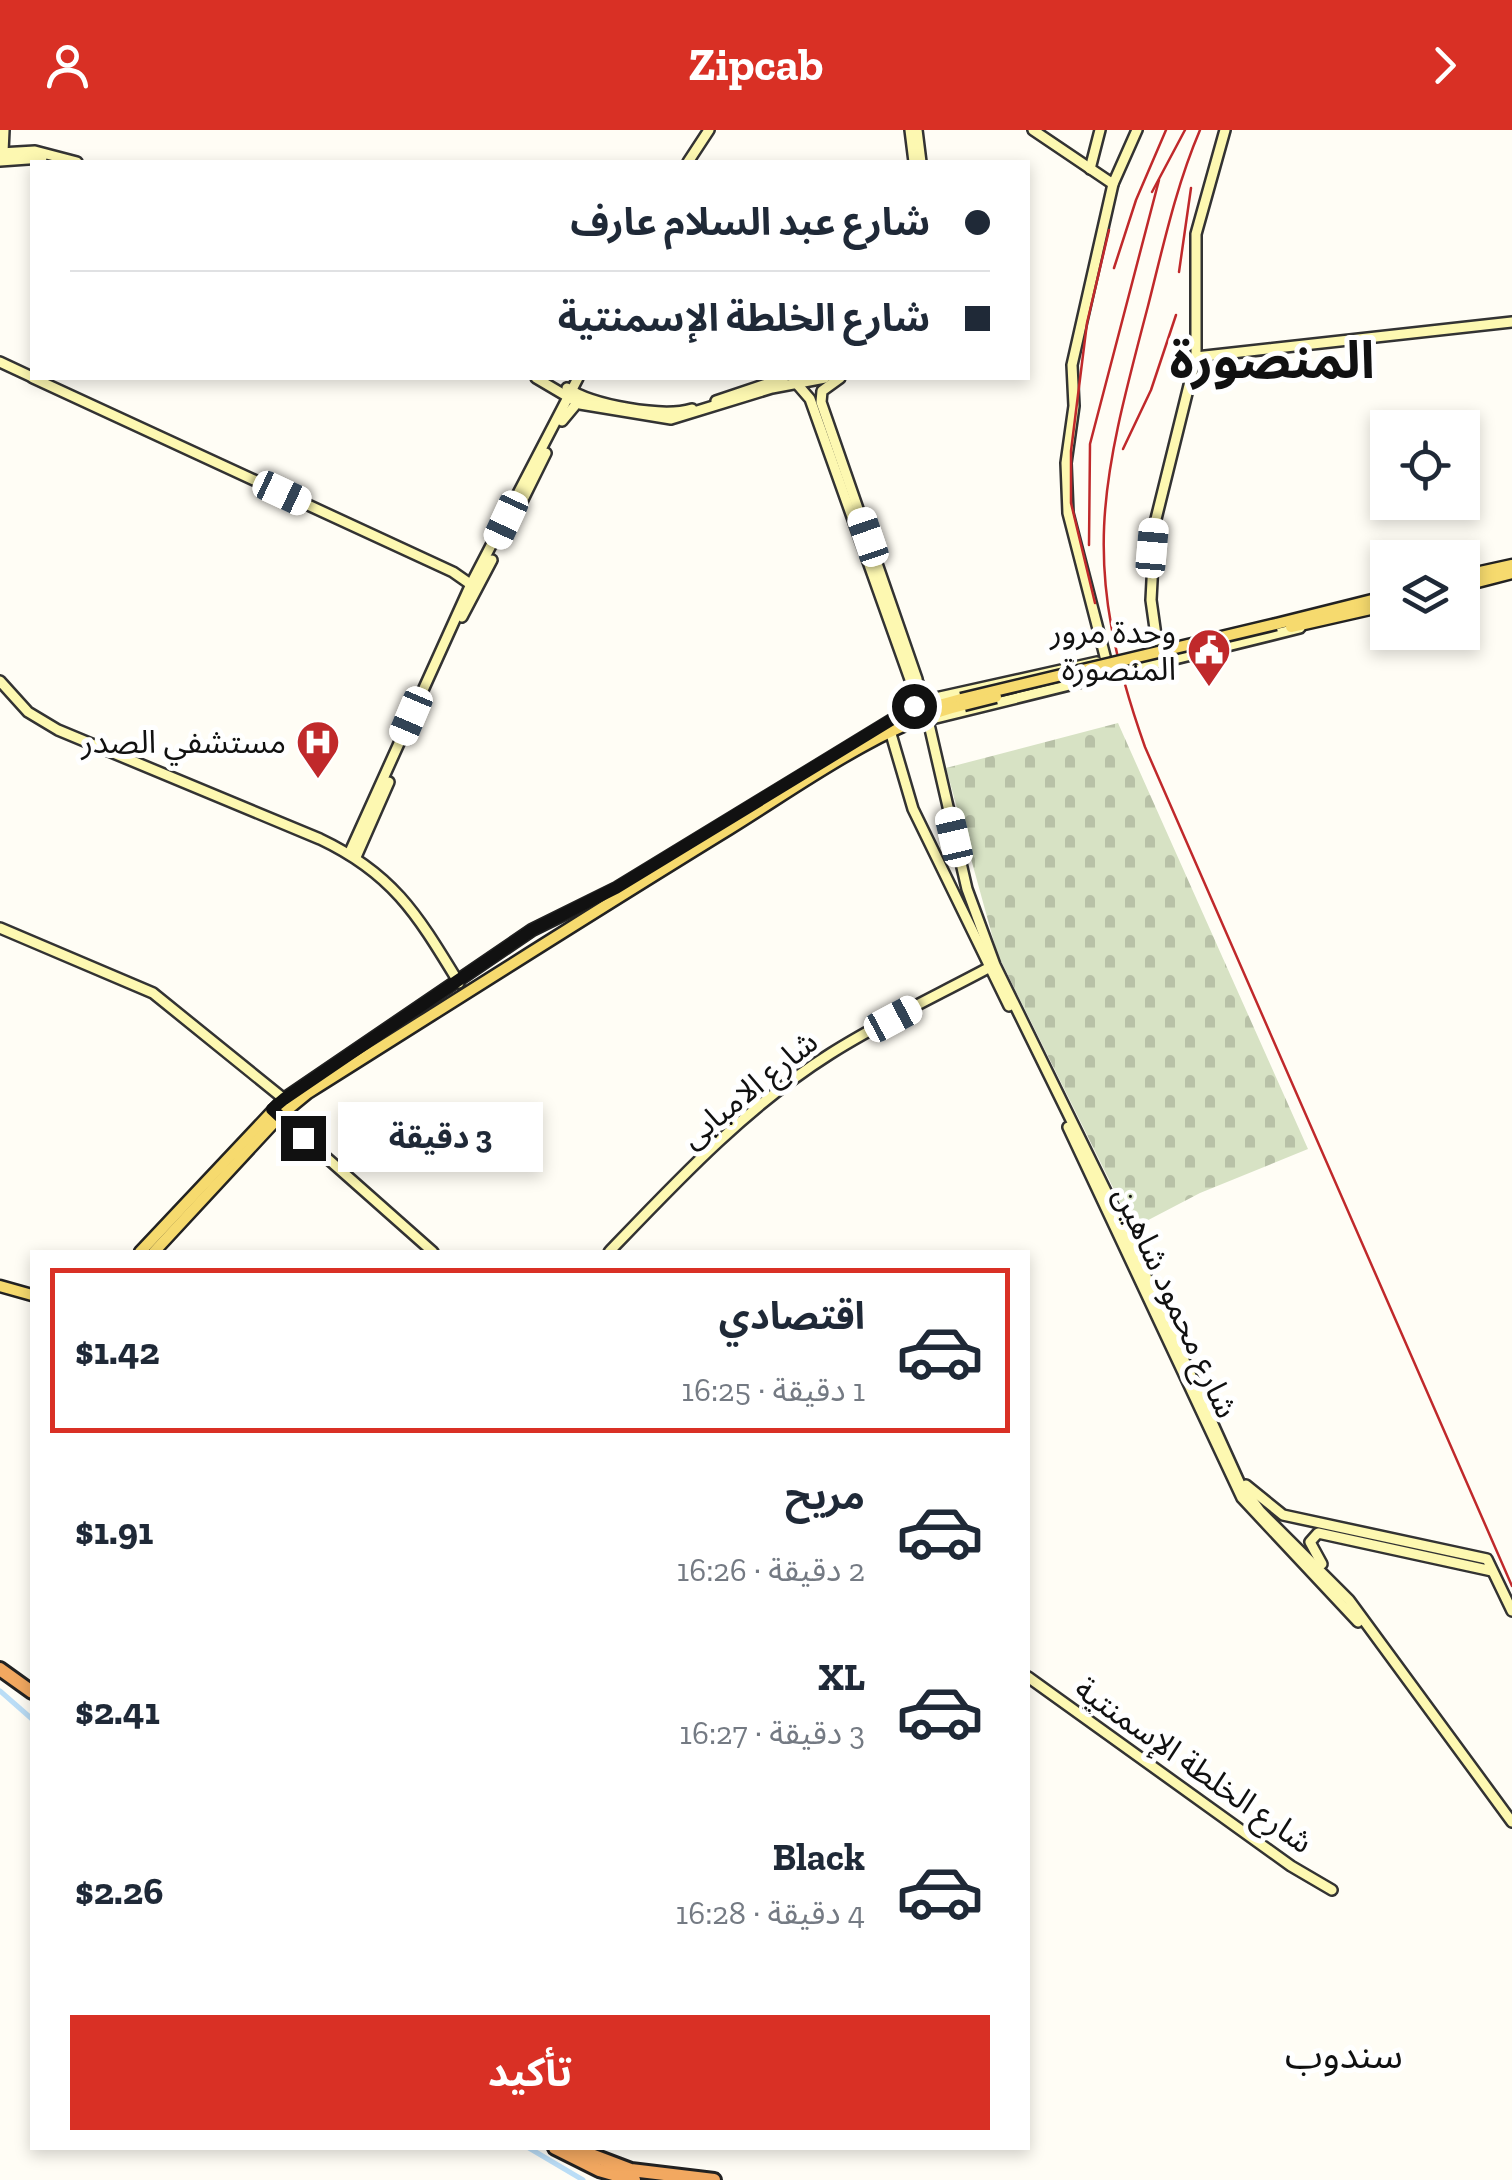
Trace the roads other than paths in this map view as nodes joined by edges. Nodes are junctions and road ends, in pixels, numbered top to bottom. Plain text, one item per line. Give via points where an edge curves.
1 (4, 130) edge
2 (709, 130) edge
3 (913, 130) edge
4 (1033, 130) edge
5 (1100, 130) edge
6 (1138, 130) edge
7 (1224, 130) edge
8 (35, 154) junction
9 (1, 155) edge
10 (52, 160) edge
11 (66, 160) edge
12 (689, 160) edge
13 (917, 160) edge
14 (1090, 169) junction
15 (1113, 184) junction
16 (1512, 322) edge
17 (1196, 358) junction
18 (0, 360) edge
19 (30, 375) edge
20 (42, 380) edge
21 (48, 380) edge
22 (540, 380) edge
23 (552, 380) edge
24 (577, 380) edge
25 (779, 380) edge
26 (815, 380) edge
27 (837, 380) edge
28 (796, 384) junction
29 (569, 394) junction
30 (719, 402) junction
31 (577, 403) junction
32 (626, 409) junction
33 (284, 491) junction
34 (863, 538) junction
35 (1512, 565) edge
36 (1480, 572) edge
37 (1512, 573) edge
38 (475, 579) junction
39 (1480, 581) edge
40 (1370, 602) edge
41 (1370, 608) edge
42 (1315, 619) junction
43 (1274, 628) junction
44 (1157, 648) junction
45 (1106, 660) junction
46 (1160, 662) junction
47 (1093, 663) junction
48 (1037, 674) junction
49 (1097, 677) junction
50 (0, 681) edge
51 (918, 684) junction
52 (1043, 690) junction
53 (920, 713) junction
54 (891, 734) junction
55 (352, 856) junction
56 (963, 872) junction
57 (949, 878) junction
58 (549, 921) junction
59 (568, 925) junction
60 (0, 928) edge
61 (541, 944) junction
62 (512, 945) junction
63 (992, 966) junction
64 (459, 983) junction
65 (280, 1108) junction
66 (1106, 1198) junction
67 (142, 1250) edge
68 (156, 1250) edge
69 (432, 1250) edge
70 (611, 1250) edge
71 (0, 1282) edge
72 (30, 1291) edge
73 (1237, 1476) junction
74 (1492, 1571) junction
75 (1331, 1579) junction
76 (1512, 1611) edge
77 (0, 1670) edge
78 (0, 1678) edge
79 (1030, 1678) edge
80 (30, 1691) edge
81 (30, 1699) edge
82 (1512, 1822) edge
83 (1512, 1831) edge
84 (1332, 1890) dead end
85 (558, 2150) edge
86 (578, 2150) edge
87 (634, 2180) edge
88 (714, 2180) edge

1 - 9 main road
2 - 12 main road
3 - 13 main road
4 - 14 main road
5 - 14 main road
6 - 15 main road
7 - 17 main road via 1196,234
8 - 9 main road
8 - 10 main road
8 - 11 main road
14 - 15 main road
15 - 45 main road via 1074,350 1066,463 1071,532
16 - 17 main road
17 - 44 main road via 1154,523
18 - 19 main road
20 - 33 main road
21 - 33 main road
22 - 29 main road
23 - 29 main road
24 - 29 main road
25 - 30 main road
26 - 28 main road
27 - 34 main road, شارع محمود شاهين via 822,391 821,402
28 - 30 main road
28 - 34 main road, شارع محمود شاهين via 810,399
29 - 31 main road
29 - 32 main road
29 - 38 main road
30 - 32 main road via 678,418
31 - 32 main road
31 - 38 main road
33 - 38 main road
34 - 51 main road, شارع محمود شاهين
34 - 53 main road, شارع محمود شاهين
35 - 36 main road
37 - 39 main road
38 - 55 main road
40 - 42 main road
41 - 42 main road
42 - 43 main road
43 - 44 main road
43 - 46 main road
43 - 53 main road, bridge
44 - 45 main road
44 - 46 main road
45 - 47 main road
46 - 49 main road
47 - 48 main road
47 - 49 main road
48 - 51 main road via 931,699
48 - 52 main road
49 - 52 main road
50 - 55 main road via 28,712 58,730
51 - 53 main road, شارع محمود شاهين
52 - 53 main road
53 - 54 main road
53 - 56 main road, شارع محمود شاهين
53 - 58 main road
54 - 57 main road, شارع محمود شاهين via 913,809
54 - 59 main road
55 - 64 main road via 403,895
56 - 57 main road
56 - 63 main road, شارع محمود شاهين
57 - 63 main road, شارع محمود شاهين
58 - 59 main road via 552,929
58 - 62 main road
59 - 61 main road
60 - 65 main road via 153,993
61 - 62 main road via 536,935
61 - 65 main road
62 - 64 main road
63 - 66 main road, شارع محمود شاهين
63 - 70 main road, شارع الامبابى via 830,1054 785,1086 692,1166
64 - 65 main road
65 - 67 main road
65 - 68 main road
65 - 69 main road
66 - 73 main road, شارع محمود شاهين
66 - 83 main road, شارع محمود شاهين via 1242,1498 1343,1603
71 - 72 main road
73 - 74 main road via 1283,1515 1486,1559
73 - 75 main road, شارع محمود شاهين via 1260,1511
74 - 75 main road via 1312,1534
74 - 76 main road
75 - 82 main road, شارع محمود شاهين
77 - 80 highway
78 - 81 highway
79 - 84 main road, شارع الخلطة الإسمنتية
85 - 87 highway
86 - 88 highway via 632,2170

